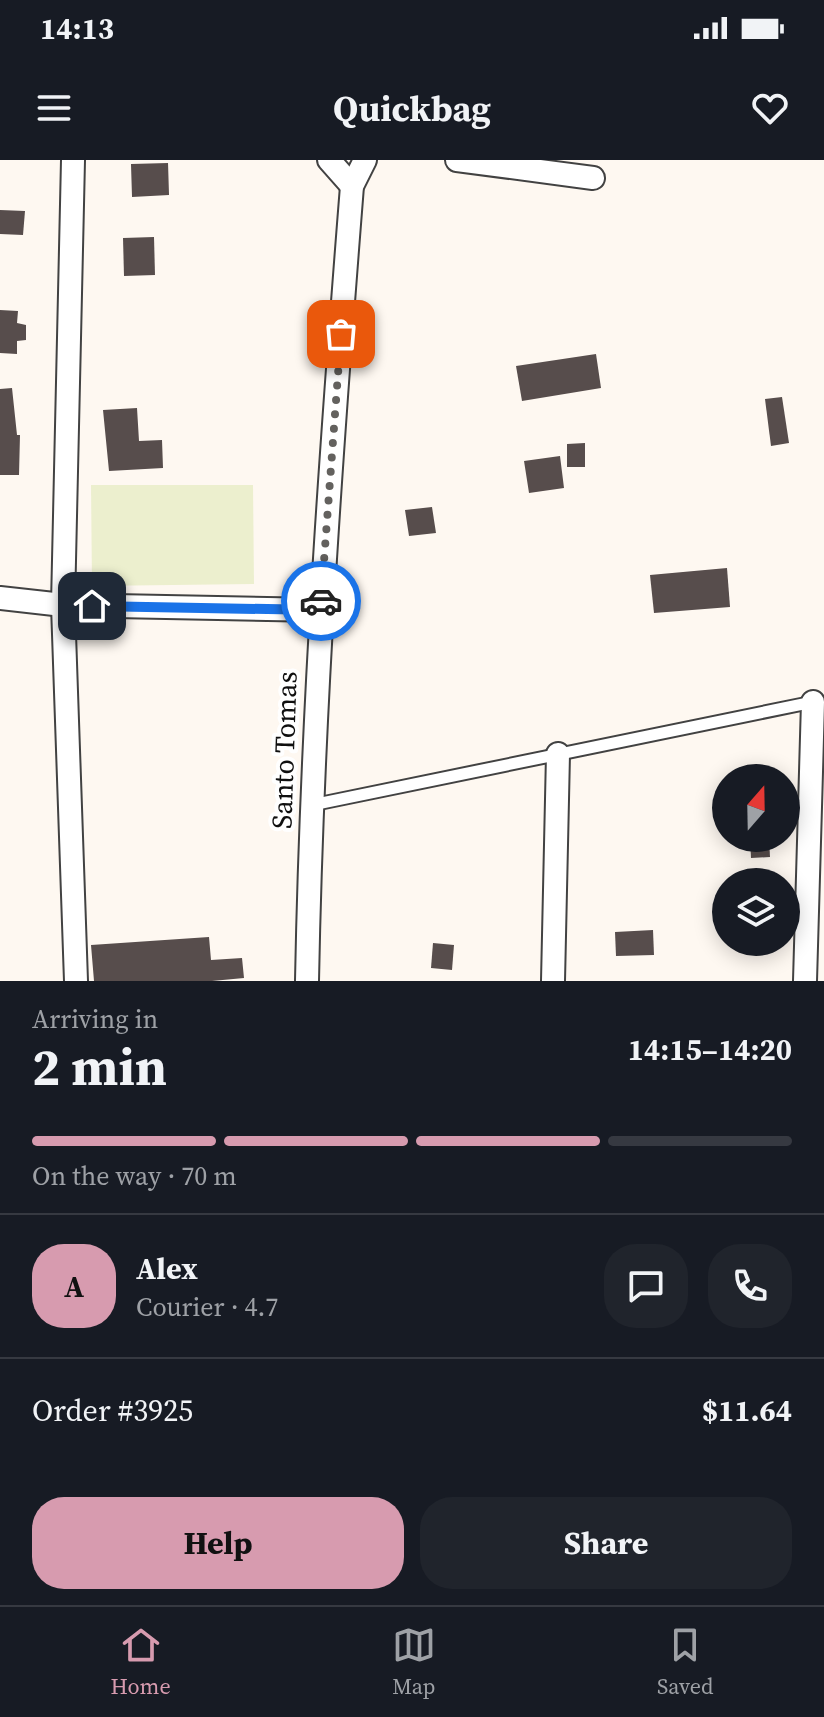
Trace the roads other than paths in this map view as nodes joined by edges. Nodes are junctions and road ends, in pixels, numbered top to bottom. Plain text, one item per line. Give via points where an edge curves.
1 (73, 160) edge
2 (329, 160) edge
3 (365, 160) edge
4 (457, 160) edge
5 (593, 178) dead end
6 (352, 186) junction
7 (0, 598) edge
8 (63, 605) junction
9 (320, 610) junction
10 (813, 702) joint
11 (558, 754) junction
12 (310, 805) junction
13 (76, 981) edge
14 (307, 981) edge
15 (553, 981) edge
16 (805, 981) edge

1 - 8 street
2 - 6 street
3 - 6 street, Santo Tomas
4 - 5 street
6 - 9 street, Santo Tomas
7 - 8 street
8 - 9 street
8 - 13 street
9 - 12 street, Santo Tomas
10 - 11 lane
10 - 16 street
11 - 12 lane
11 - 15 street
12 - 14 street, Santo Tomas

